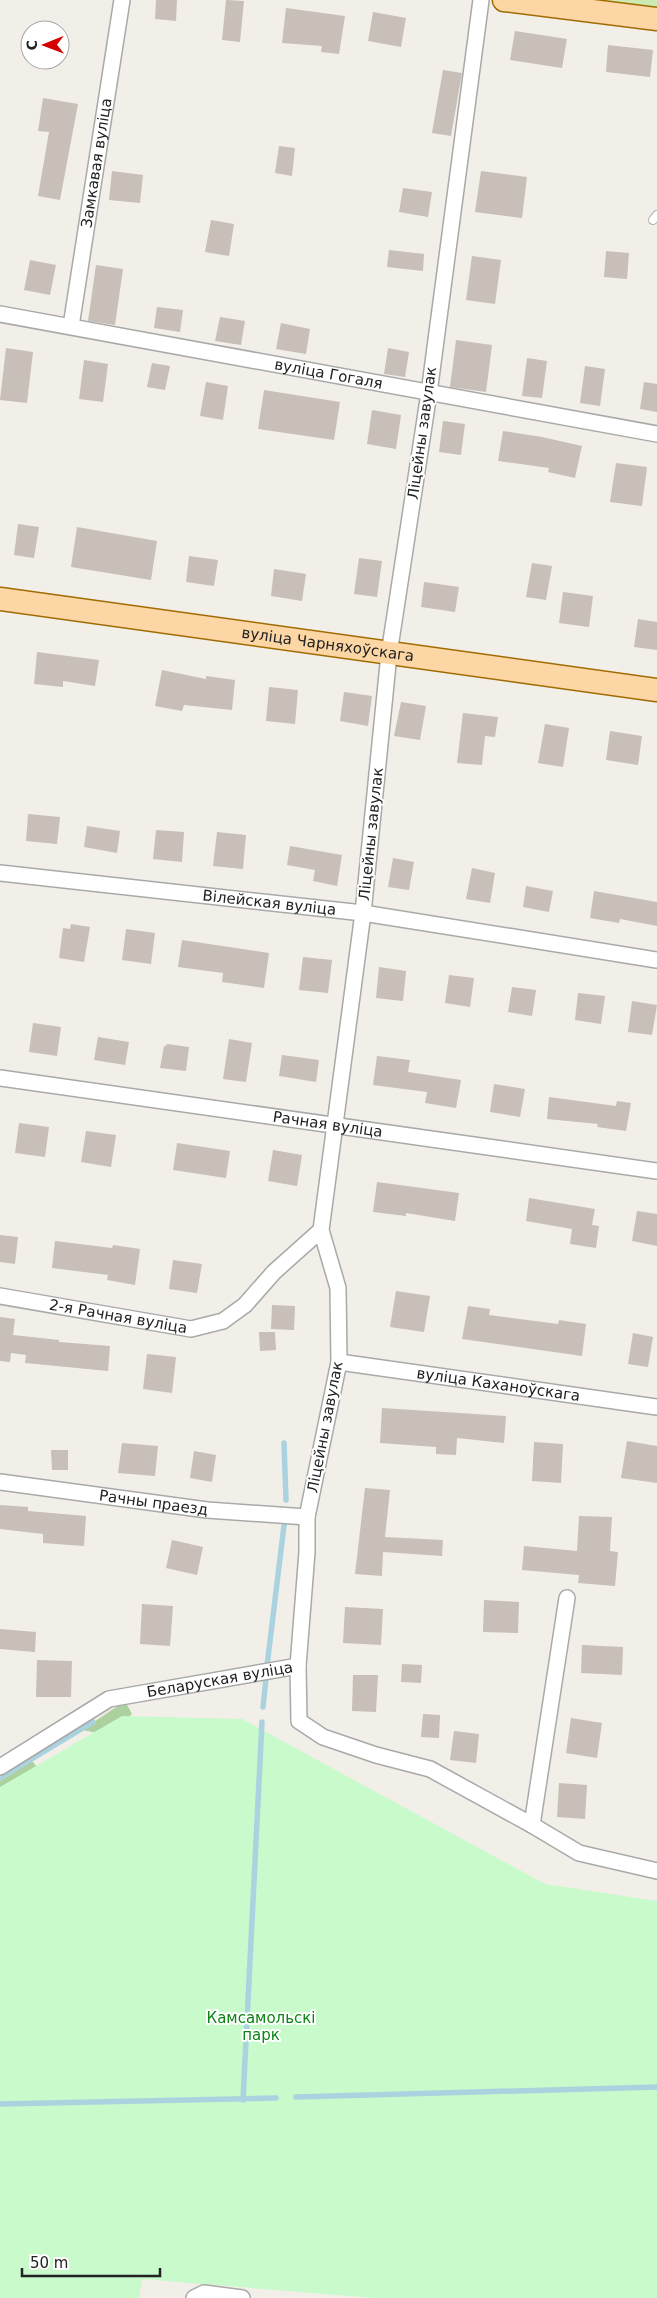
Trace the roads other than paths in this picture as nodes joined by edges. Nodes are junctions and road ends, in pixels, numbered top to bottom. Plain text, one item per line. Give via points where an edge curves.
1 (122, 0) edge
2 (481, 0) edge
3 (504, 0) edge
4 (605, 6) edge
5 (657, 19) edge
6 (0, 314) edge
7 (71, 326) junction
8 (429, 393) junction
9 (657, 434) edge
10 (0, 599) edge
11 (389, 654) junction
12 (657, 690) edge
13 (0, 873) edge
14 (363, 913) junction
15 (657, 960) edge
16 (0, 1078) edge
17 (336, 1124) junction
18 (657, 1171) edge
19 (321, 1230) junction
20 (0, 1296) edge
21 (340, 1362) junction
22 (657, 1407) edge
23 (0, 1482) edge
24 (307, 1518) junction
25 (567, 1598) dead end
26 (298, 1666) junction
27 (0, 1767) edge
28 (532, 1824) junction
29 (657, 1871) edge
30 (194, 2298) edge
31 (242, 2298) edge

1 - 7 street, Замкавая вуліца
2 - 8 street, Ліцейны завулак
3 - 4 main road
4 - 5 main road
6 - 7 street, вуліца Гогаля
7 - 8 street, вуліца Гогаля
8 - 9 street, вуліца Гогаля
8 - 11 street, Ліцейны завулак
10 - 11 main road, вуліца Чарняхоўскага
11 - 12 main road, вуліца Чарняхоўскага
11 - 14 street, Ліцейны завулак
13 - 14 street, Вілейская вуліца
14 - 15 street, Вілейская вуліца
14 - 17 street, Ліцейны завулак
16 - 17 street, Рачная вуліца
17 - 18 street, Рачная вуліца
17 - 19 street, Ліцейны завулак
19 - 20 street, 2-я Рачная вуліца via 274,1272 245,1305 223,1321 191,1329
19 - 21 street, Ліцейны завулак via 338,1288
21 - 22 street, вуліца Каханоўскага
21 - 24 street, Ліцейны завулак
23 - 24 street, Рачны праезд via 207,1510
24 - 26 street, Ліцейны завулак
25 - 28 street
26 - 27 street, Беларуская вуліца via 109,1699
26 - 28 street, Беларуская вуліца via 299,1720 322,1737 430,1769
28 - 29 street, Беларуская вуліца via 579,1854
30 - 31 street via 204,2293

